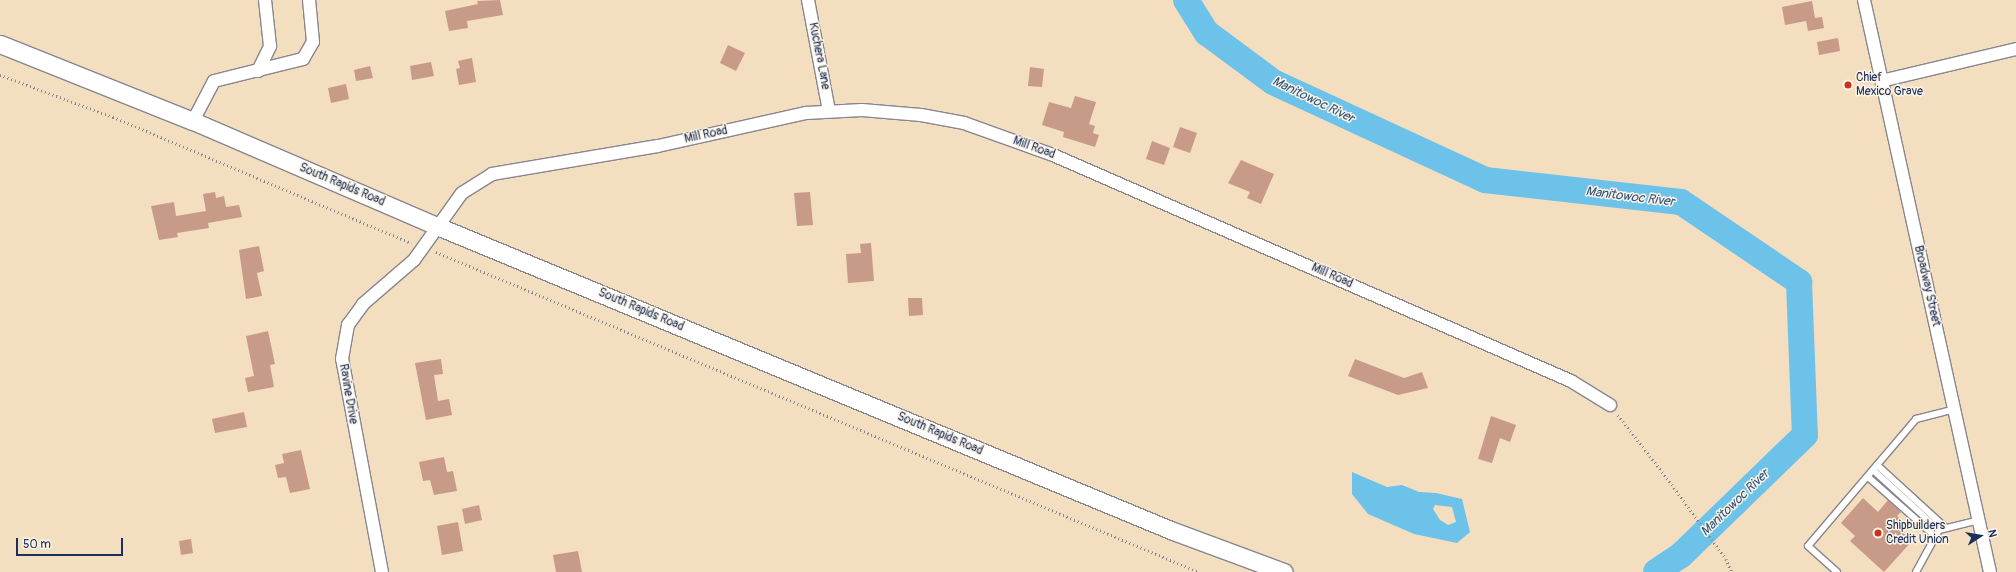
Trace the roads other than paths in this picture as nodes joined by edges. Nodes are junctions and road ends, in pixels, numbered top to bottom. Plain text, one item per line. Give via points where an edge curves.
1 (265, 0) edge
2 (309, 0) edge
3 (808, 0) edge
4 (1864, 0) edge
5 (0, 44) edge
6 (2016, 49) edge
7 (258, 70) junction
8 (1881, 81) junction
9 (829, 111) junction
10 (193, 121) junction
11 (437, 226) junction
12 (1610, 406) road end
13 (1955, 409) junction
14 (1878, 465) junction
15 (1873, 470) junction
16 (1868, 477) junction
17 (1979, 520) junction
18 (1946, 528) junction
19 (1939, 530) junction
20 (1936, 537) junction
21 (382, 572) edge
22 (1284, 572) edge
23 (1837, 572) edge
24 (1916, 572) edge
25 (1990, 572) edge

1 - 7 street via 270,46
2 - 7 street via 313,42 303,59
3 - 9 street, Kuchera Lane
4 - 8 street, Broadway Street
5 - 10 main road, South Rapids Road
6 - 8 street
7 - 10 street via 214,82
8 - 13 street, Broadway Street
9 - 11 street, Mill Road via 806,113 658,146 492,174 462,193
9 - 12 street, Mill Road via 862,110 928,116 964,123 1053,155 1572,381
10 - 11 main road, South Rapids Road
11 - 21 street, Ravine Drive via 414,260 363,304 348,325 342,359
11 - 22 main road, South Rapids Road via 1172,531
13 - 14 lane via 1916,419
13 - 17 street, Broadway Street
14 - 15 lane
14 - 18 lane
15 - 16 lane
15 - 19 lane
16 - 20 lane
16 - 23 lane via 1808,546
17 - 18 lane
17 - 25 street, Broadway Street
18 - 19 lane
19 - 20 lane
20 - 24 lane

